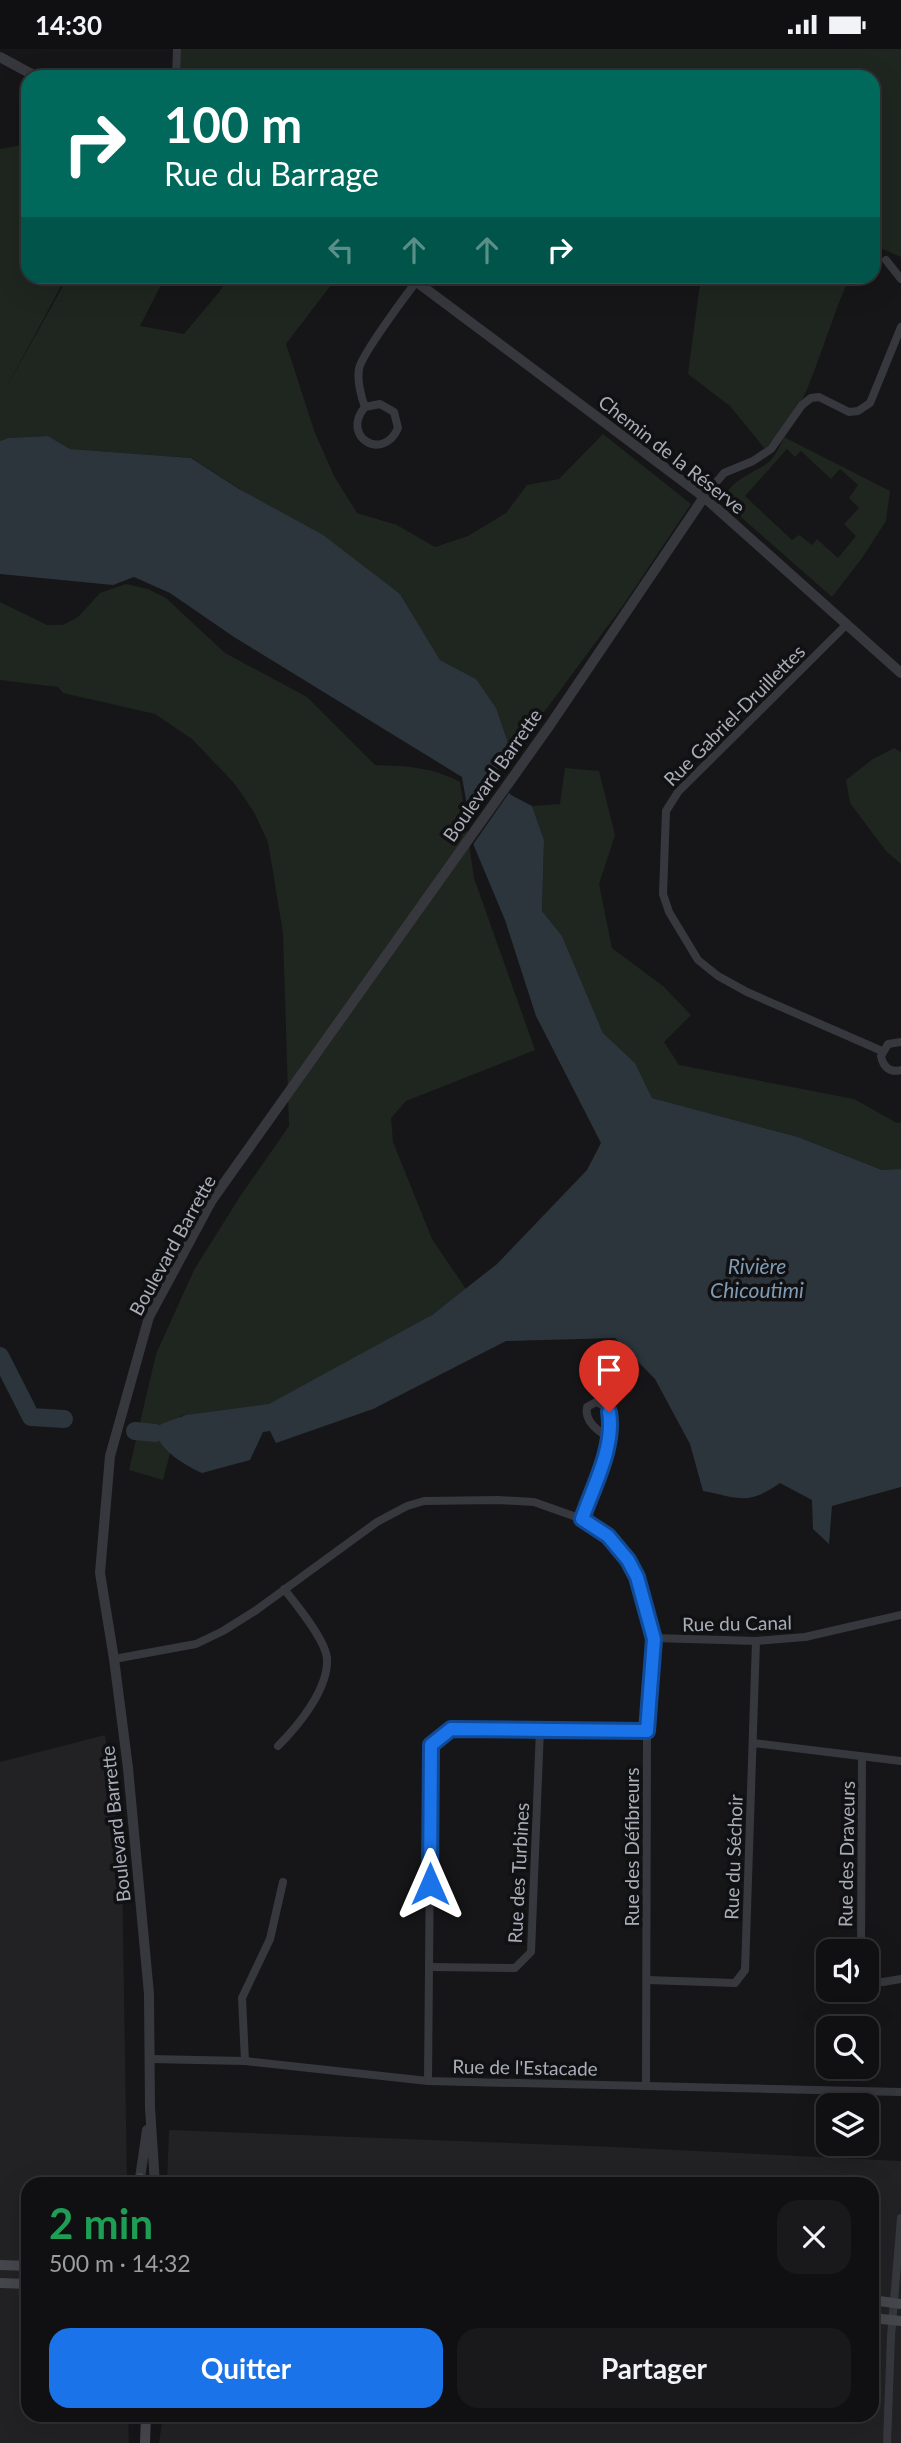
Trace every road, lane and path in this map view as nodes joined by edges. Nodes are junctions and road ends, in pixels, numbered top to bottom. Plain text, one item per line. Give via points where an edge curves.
1 (177, 49) edge
2 (0, 57) edge
3 (24, 70) edge
4 (176, 70) edge
5 (886, 260) dead end
6 (901, 279) edge
7 (412, 284) edge
8 (424, 284) edge
9 (901, 327) edge
10 (365, 407) junction
11 (704, 497) junction
12 (847, 624) junction
13 (901, 673) edge
14 (901, 1042) edge
15 (882, 1051) junction
16 (901, 1070) edge
17 (609, 1438) dead end
18 (582, 1519) junction
19 (284, 1589) junction
20 (901, 1615) edge
21 (654, 1639) junction
22 (756, 1641) junction
23 (114, 1659) junction
24 (540, 1729) junction
25 (647, 1731) junction
26 (753, 1743) junction
27 (278, 1746) dead end
28 (862, 1757) junction
29 (901, 1761) edge
30 (284, 1882) dead end
31 (860, 1939) edge
32 (429, 1967) junction
33 (901, 1979) edge
34 (647, 1980) junction
35 (879, 1981) edge
36 (150, 2059) junction
37 (245, 2061) junction
38 (428, 2081) junction
39 (646, 2085) junction
40 (901, 2092) edge
41 (150, 2108) junction
42 (141, 2177) edge
43 (155, 2177) edge
44 (901, 2218) edge
45 (0, 2265) edge
46 (21, 2266) edge
47 (0, 2283) edge
48 (21, 2284) edge
49 (879, 2301) edge
50 (898, 2303) edge
51 (879, 2319) edge
52 (897, 2321) edge
53 (145, 2422) edge
54 (145, 2440) edge
55 (887, 2443) edge

1 - 4 street
2 - 3 street
5 - 6 street
7 - 10 street via 359,368
8 - 11 street, Chemin de la Réserve
9 - 11 street via 870,403 849,412 819,397 811,398 771,449 724,473
10 - 10 street via 357,421 360,436 372,445 389,441 398,428 394,412 380,404
11 - 12 street, Chemin de la Réserve
11 - 23 street, Boulevard Barrette via 550,725 212,1200 149,1317 110,1456 100,1573
12 - 13 street, Chemin de la Réserve
12 - 15 street, Rue Gabriel-Druillettes via 670,803 663,894 683,939 698,960 718,976
14 - 15 street via 892,1042
15 - 16 street, Rue Gabriel-Druillettes via 884,1066
17 - 18 street
18 - 19 street, Rue des Défibreurs via 534,1502 424,1501 377,1522
18 - 21 street, Rue des Défibreurs via 608,1536 628,1560
19 - 23 street, Rue des Défibreurs via 196,1644
19 - 27 street via 312,1625 327,1657 320,1691
20 - 22 street, Rue du Canal via 805,1637
21 - 22 street, Rue du Canal
21 - 25 street, Rue des Défibreurs
22 - 26 street, Rue du Séchoir
23 - 36 street, Boulevard Barrette via 149,1993
24 - 25 street
24 - 32 street, Rue des Turbines via 531,1952 515,1968
24 - 32 street via 451,1729 431,1745
25 - 34 street, Rue des Défibreurs
26 - 28 street
26 - 34 street, Rue du Séchoir via 745,1971 735,1983
28 - 29 street
28 - 31 street, Rue des Draveurs
30 - 37 street via 270,1939 242,1998
32 - 38 street
33 - 35 street
34 - 39 street, Rue des Défibreurs
36 - 37 street, Rue de l'Estacade
36 - 41 street, Boulevard Barrette
37 - 38 street, Rue de l'Estacade
38 - 39 street, Rue de l'Estacade
39 - 40 street, Rue de l'Estacade
41 - 42 street, Boulevard Barrette
41 - 43 street, Boulevard Barrette
44 - 50 street
45 - 46 main road
47 - 48 main road
49 - 50 main road
50 - 52 street
51 - 52 main road
52 - 55 street
53 - 54 main road

